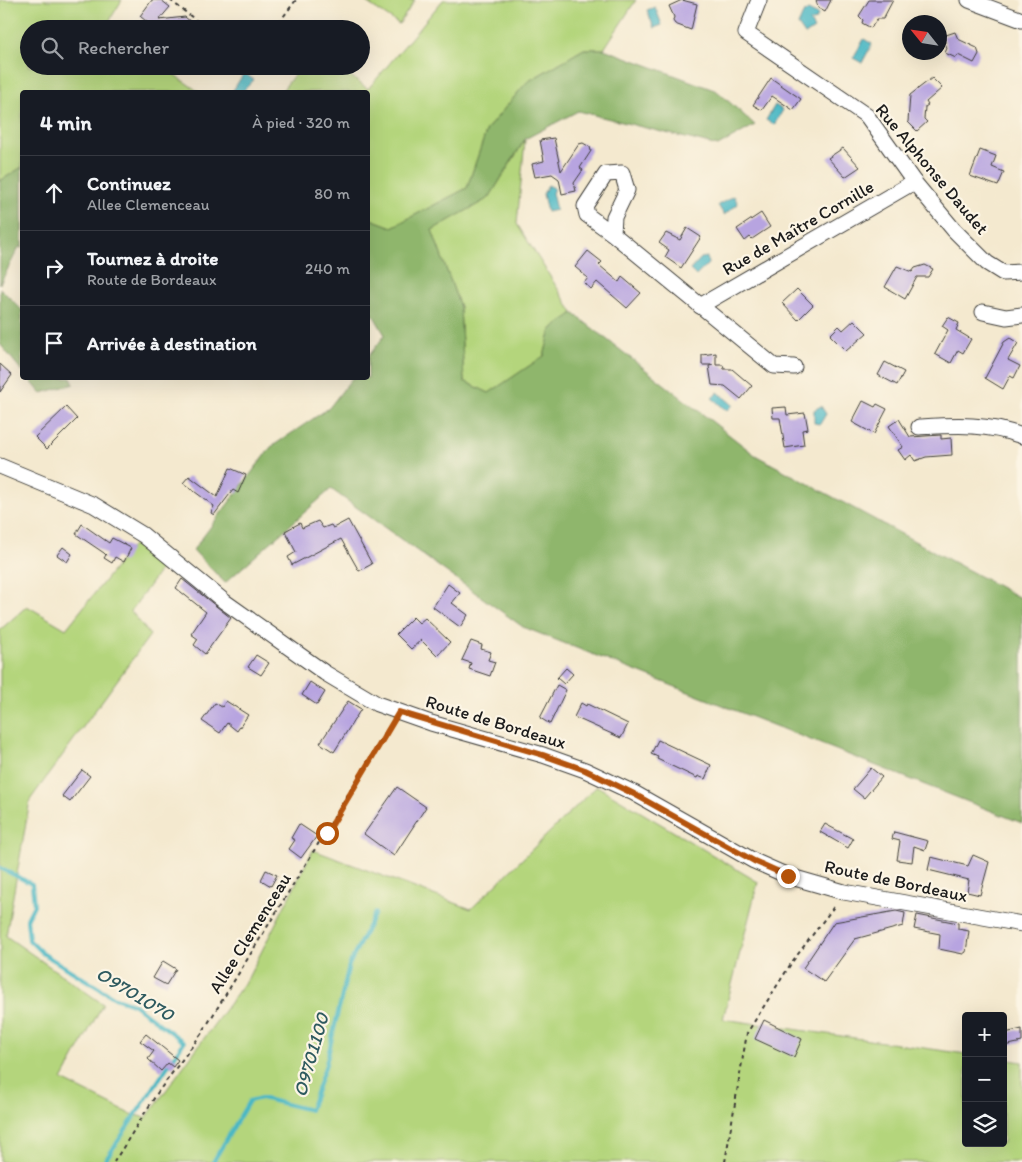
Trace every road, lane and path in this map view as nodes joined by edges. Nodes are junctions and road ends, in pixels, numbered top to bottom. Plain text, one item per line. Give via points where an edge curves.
1 (170, 0) edge
2 (296, 0) edge
3 (759, 0) edge
4 (969, 0) edge
5 (196, 20) edge
6 (281, 20) edge
7 (1022, 20) edge
8 (914, 182) junction
9 (613, 234) dead end
10 (1022, 272) edge
11 (700, 306) junction
12 (983, 312) dead end
13 (1022, 314) edge
14 (794, 367) dead end
15 (919, 427) dead end
16 (1022, 436) edge
17 (0, 466) edge
18 (399, 712) junction
19 (844, 892) junction
20 (1022, 924) edge
21 (114, 1162) edge
22 (725, 1162) edge

1 - 5 path
2 - 6 path
3 - 8 street, Rue Alphonse Daudet via 746,33 867,116
4 - 7 street
8 - 10 street, Rue Alphonse Daudet via 954,230 988,263 1004,273
8 - 11 street, Rue de Maître Cornille
9 - 11 street
11 - 14 street via 774,366
12 - 13 street via 1006,317
15 - 16 street via 969,424 1002,428
17 - 18 street, Route de Bordeaux via 94,505 143,535 225,602 325,673 377,704
18 - 19 street, Route de Bordeaux via 585,770 754,861 788,876
18 - 21 path, Allee Clemenceau via 207,1025 158,1092
19 - 20 street, Route de Bordeaux
19 - 22 path via 792,962 747,1033

